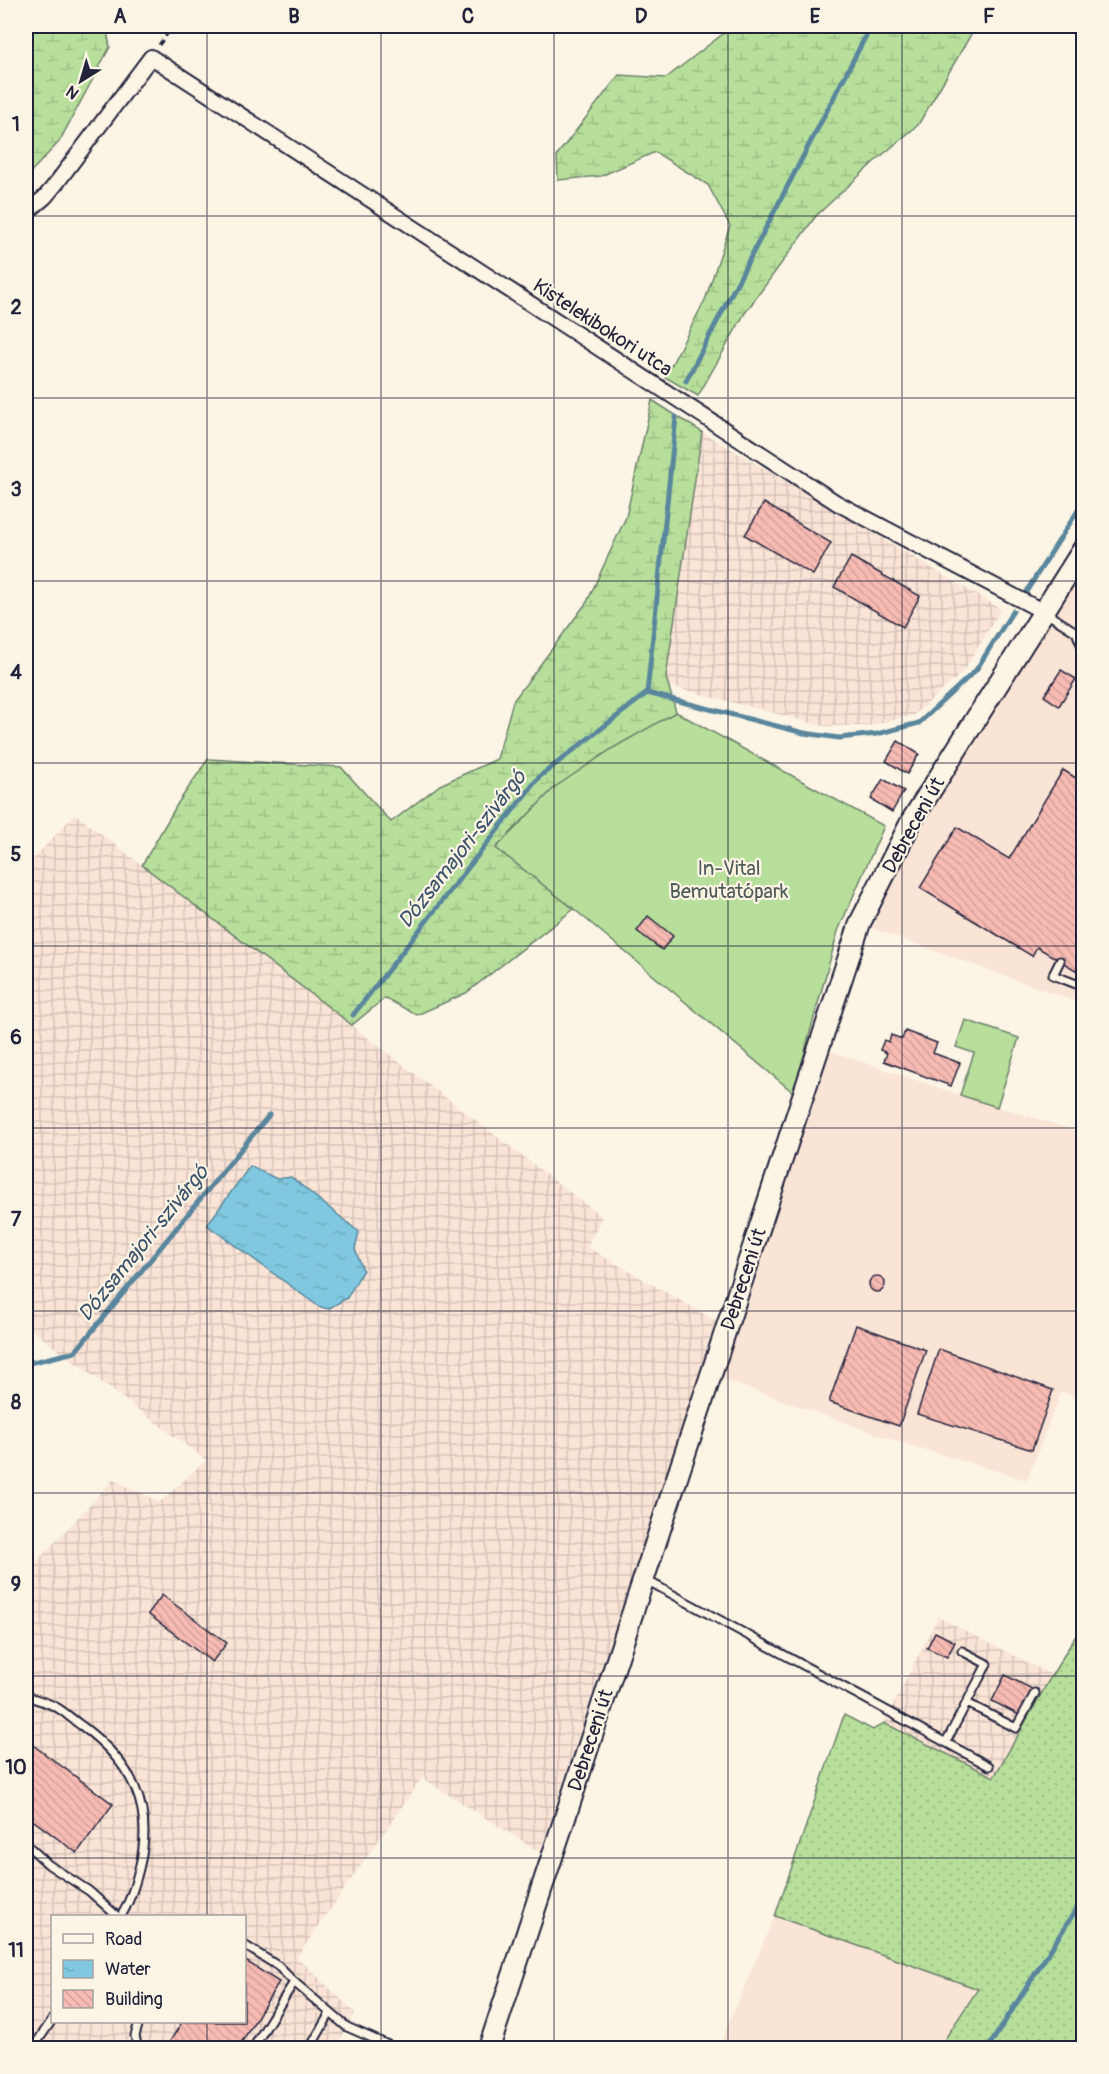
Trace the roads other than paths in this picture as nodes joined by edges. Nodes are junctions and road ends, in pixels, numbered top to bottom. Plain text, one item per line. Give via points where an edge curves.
1 (26, 213) edge
2 (1083, 548) edge
3 (1044, 612) junction
4 (1083, 651) edge
5 (1060, 961) dead end
6 (1083, 987) edge
7 (644, 1579) junction
8 (962, 1651) dead end
9 (1035, 1694) dead end
10 (26, 1696) edge
11 (966, 1703) junction
12 (946, 1742) junction
13 (989, 1766) dead end
14 (26, 1844) edge
15 (115, 1915) edge
16 (123, 1915) edge
17 (246, 1946) edge
18 (294, 1982) junction
19 (330, 2013) junction
20 (51, 2022) edge
21 (139, 2023) edge
22 (33, 2049) edge
23 (138, 2049) edge
24 (253, 2049) edge
25 (310, 2049) edge
26 (395, 2049) edge
27 (489, 2049) edge

1 - 3 street, Kistelekibokori utca via 55,185 151,57 837,503
2 - 3 street, Debreceni út
3 - 4 lane via 1076,632
3 - 7 street, Debreceni út via 912,820 860,923
5 - 6 lane via 1053,975
7 - 12 lane
7 - 27 street, Debreceni út
8 - 11 lane via 987,1664
9 - 11 lane via 1016,1728
10 - 16 lane via 56,1707 97,1737 130,1774 139,1794 145,1838 137,1878
11 - 12 lane
12 - 13 lane
14 - 15 lane
17 - 18 lane via 278,1966
18 - 19 lane
18 - 24 lane
19 - 25 lane
19 - 26 lane via 347,2027
20 - 22 lane
21 - 23 lane via 135,2036

